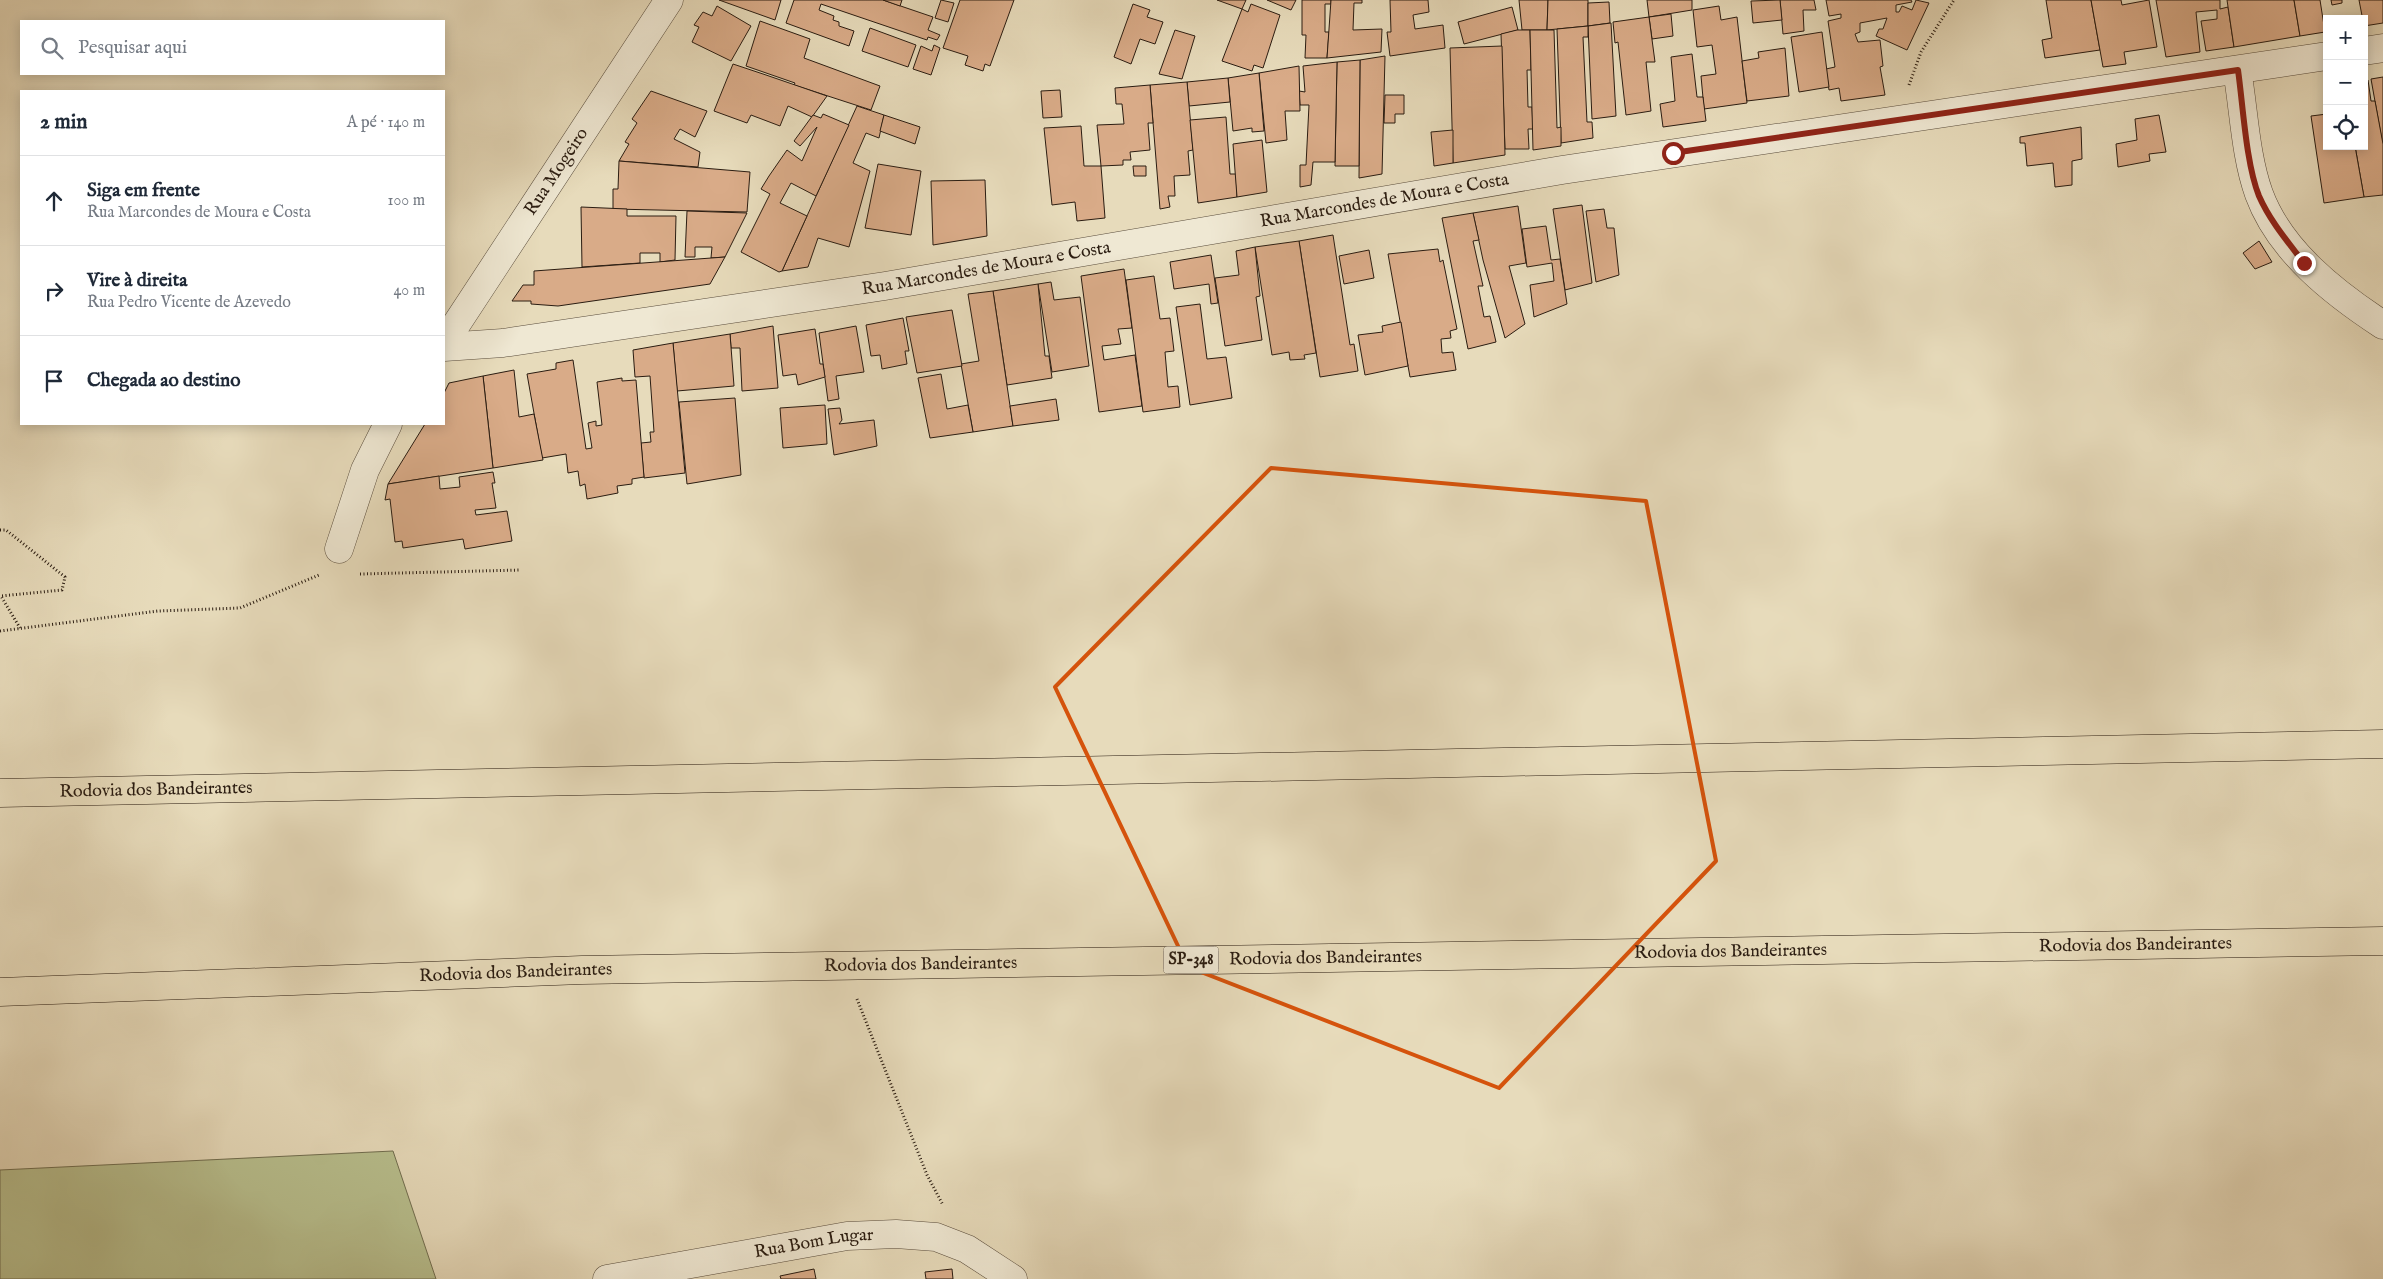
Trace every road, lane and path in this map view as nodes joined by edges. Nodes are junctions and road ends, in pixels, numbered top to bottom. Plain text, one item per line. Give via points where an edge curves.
1 (669, 0) edge
2 (1954, 0) edge
3 (2383, 48) edge
4 (2368, 50) edge
5 (2323, 57) edge
6 (2238, 70) junction
7 (1902, 120) junction
8 (2383, 325) edge
9 (445, 341) edge
10 (445, 347) edge
11 (388, 425) edge
12 (0, 530) edge
13 (339, 549) dead end
14 (520, 570) dead end
15 (327, 574) dead end
16 (356, 574) dead end
17 (20, 628) junction
18 (0, 631) edge
19 (2383, 744) edge
20 (0, 793) edge
21 (2383, 941) edge
22 (844, 966) junction
23 (0, 992) edge
24 (967, 1249) junction
25 (607, 1279) edge
26 (1014, 1279) edge

1 - 9 street, Rua Mogeiro
2 - 7 path via 1921,52 1911,76
3 - 4 street
5 - 6 street, Rua Marcondes de Moura e Costa
6 - 7 street, Rua Marcondes de Moura e Costa
6 - 8 street via 2250,157 2259,194 2278,229 2304,263 2357,308
7 - 10 street, Rua Marcondes de Moura e Costa via 1562,170 885,286 503,343
11 - 13 street via 365,470
12 - 17 path via 6,530 65,578 62,590 1,596
14 - 16 path
15 - 17 path via 240,608 158,611
17 - 18 path
19 - 20 highway, Rodovia dos Bandeirantes
21 - 22 highway, Rodovia dos Bandeirantes / SP-348
22 - 23 highway, Rodovia dos Bandeirantes / SP-348 via 582,970
22 - 24 path via 928,1175
24 - 25 street, Rua Bom Lugar via 936,1237 896,1234 847,1236
24 - 26 street, Rua Bom Lugar

